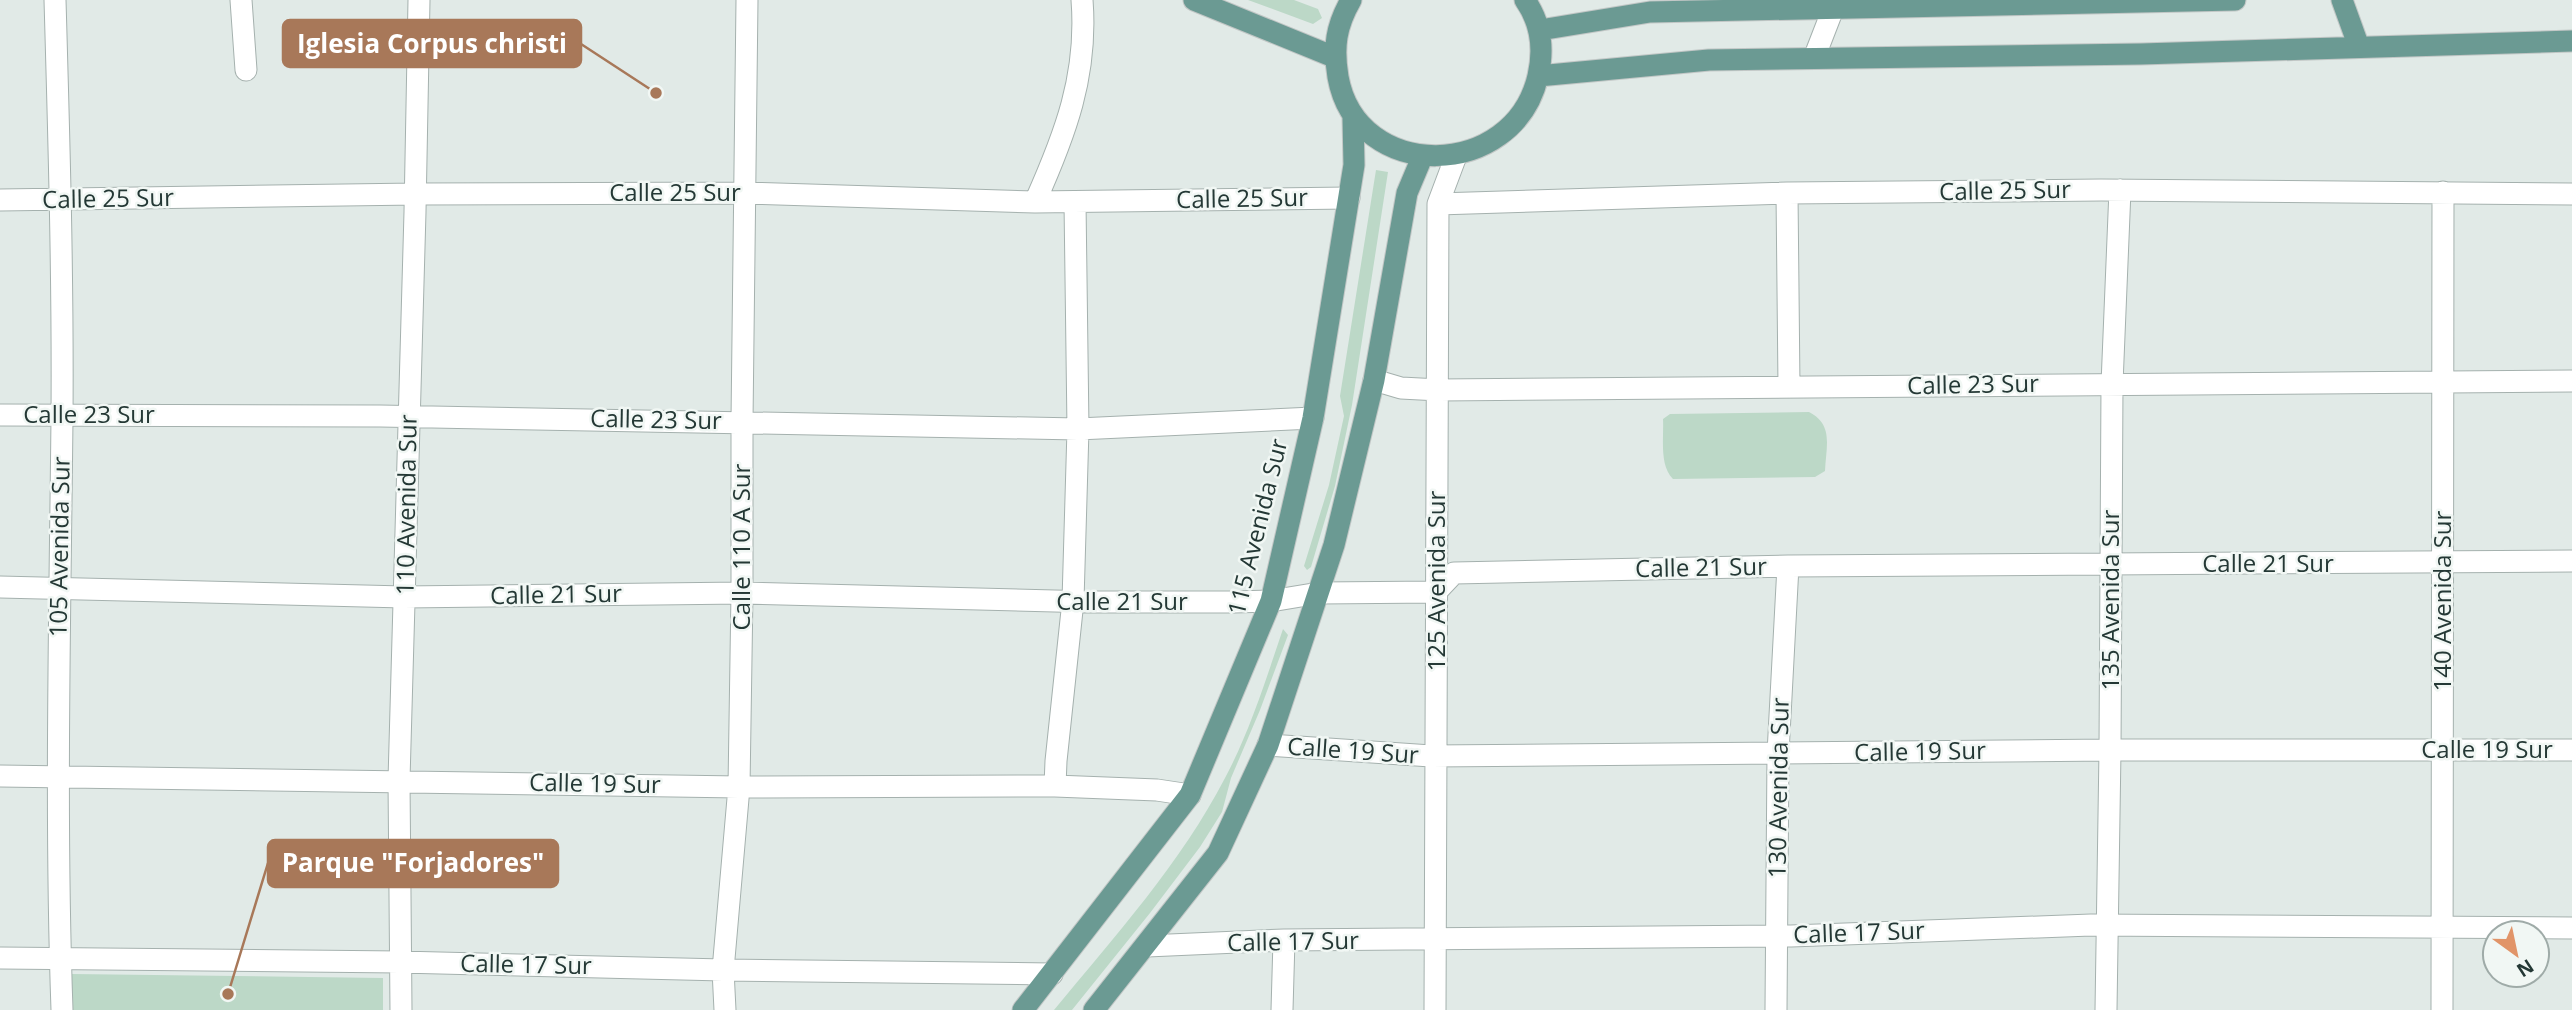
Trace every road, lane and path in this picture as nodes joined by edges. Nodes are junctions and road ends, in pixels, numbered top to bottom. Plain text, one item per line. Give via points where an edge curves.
1 (55, 0) edge
2 (241, 0) edge
3 (418, 0) edge
4 (747, 0) edge
5 (1082, 0) edge
6 (1194, 0) edge
7 (1525, 0) edge
8 (2235, 0) edge
9 (2342, 0) edge
10 (1349, 1) edge
11 (1833, 4) edge
12 (1883, 4) edge
13 (1540, 30) junction
14 (2572, 41) edge
15 (2359, 47) junction
16 (1334, 57) junction
17 (1814, 58) junction
18 (246, 70) dead end
19 (1538, 76) junction
20 (1353, 117) junction
21 (1423, 155) junction
22 (1456, 156) junction
23 (2120, 190) junction
24 (2443, 192) junction
25 (745, 193) junction
26 (1787, 193) junction
27 (415, 194) junction
28 (2572, 194) edge
29 (1349, 198) junction
30 (0, 200) edge
31 (60, 200) junction
32 (1035, 202) junction
33 (1075, 202) junction
34 (1438, 204) junction
35 (1374, 380) junction
36 (2445, 380) junction
37 (2572, 381) edge
38 (2112, 384) junction
39 (1789, 387) junction
40 (1439, 390) junction
41 (0, 415) edge
42 (62, 415) junction
43 (409, 417) junction
44 (1312, 418) junction
45 (742, 421) junction
46 (1077, 429) junction
47 (2572, 561) edge
48 (2443, 562) junction
49 (2110, 565) junction
50 (1788, 566) junction
51 (0, 587) edge
52 (60, 588) junction
53 (1436, 592) junction
54 (743, 593) junction
55 (1319, 593) junction
56 (404, 597) junction
57 (1073, 601) junction
58 (1271, 601) junction
59 (1268, 745) junction
60 (2110, 750) junction
61 (2572, 750) edge
62 (2443, 751) junction
63 (1777, 752) junction
64 (1437, 756) junction
65 (0, 776) edge
66 (58, 776) junction
67 (399, 780) junction
68 (1055, 786) junction
69 (739, 787) junction
70 (1190, 795) junction
71 (2108, 927) junction
72 (2572, 928) edge
73 (2442, 929) junction
74 (1776, 935) junction
75 (1284, 940) junction
76 (1434, 941) junction
77 (1147, 946) junction
78 (0, 958) edge
79 (60, 958) junction
80 (400, 962) junction
81 (723, 970) junction
82 (1052, 974) junction
83 (1103, 1005) edge
84 (62, 1010) edge
85 (401, 1010) edge
86 (724, 1010) edge
87 (1023, 1010) edge
88 (1282, 1010) edge
89 (1435, 1010) edge
90 (1776, 1010) edge
91 (2106, 1010) edge
92 (2442, 1010) edge

1 - 31 street, 105 Avenida Sur
2 - 18 street
3 - 27 street, 110 Avenida Sur
4 - 25 street, Calle 110 A Sur
5 - 32 street via 1081,64 1062,140
6 - 16 main road
7 - 13 main road
8 - 12 main road
9 - 15 main road
10 - 16 main road via 1335,39
11 - 12 main road
11 - 13 main road via 1650,12
11 - 17 street
13 - 19 main road
14 - 15 main road
15 - 17 main road
16 - 20 main road via 1340,89
17 - 19 main road via 1709,60
19 - 22 main road via 1517,120 1492,142
20 - 21 main road via 1404,152
20 - 29 main road, 115 Avenida Sur
21 - 22 main road
21 - 35 main road via 1407,193
22 - 34 street, 125 Avenida Sur
23 - 24 street, Calle 25 Sur
23 - 26 street, Calle 25 Sur
23 - 38 street, 135 Avenida Sur
24 - 28 street, Calle 25 Sur
24 - 36 street, 140 Avenida Sur
25 - 27 street, Calle 25 Sur
25 - 32 street, Calle 25 Sur
25 - 45 street, Calle 110 A Sur
26 - 34 street, Calle 25 Sur
26 - 39 street
27 - 31 street, Calle 25 Sur
27 - 43 street, 110 Avenida Sur
29 - 33 street, Calle 25 Sur
29 - 44 main road, 115 Avenida Sur
30 - 31 street, Calle 25 Sur
31 - 42 street, 105 Avenida Sur
32 - 33 street, Calle 25 Sur
33 - 46 street
34 - 40 street, 125 Avenida Sur
35 - 40 street, Calle 23 Sur via 1401,388
35 - 55 main road
36 - 37 street, Calle 23 Sur
36 - 38 street, Calle 23 Sur
36 - 48 street, 140 Avenida Sur
38 - 39 street, Calle 23 Sur
38 - 49 street, 135 Avenida Sur
39 - 40 street, Calle 23 Sur
40 - 53 street, 125 Avenida Sur
41 - 42 street, Calle 23 Sur
42 - 43 street, Calle 23 Sur
42 - 52 street, 105 Avenida Sur
43 - 45 street, Calle 23 Sur
43 - 56 street, 110 Avenida Sur
44 - 46 street, Calle 23 Sur
44 - 58 main road, 115 Avenida Sur
45 - 46 street, Calle 23 Sur
45 - 54 street, Calle 110 A Sur
46 - 57 street
47 - 48 street, Calle 21 Sur
48 - 49 street, Calle 21 Sur
48 - 62 street, 140 Avenida Sur
49 - 50 street, Calle 21 Sur
49 - 60 street, 135 Avenida Sur
50 - 53 street, Calle 21 Sur via 1454,573
50 - 63 street, 130 Avenida Sur
51 - 52 street, Calle 21 Sur
52 - 56 street, Calle 21 Sur
52 - 66 street, 105 Avenida Sur
53 - 55 street, Calle 21 Sur
53 - 64 street, 125 Avenida Sur
54 - 56 street, Calle 21 Sur
54 - 57 street, Calle 21 Sur
54 - 69 street, Calle 110 A Sur
55 - 58 street, Calle 21 Sur
55 - 59 main road
56 - 67 street, 110 Avenida Sur
57 - 58 street, Calle 21 Sur
57 - 68 street
58 - 70 main road, 115 Avenida Sur
59 - 64 street, Calle 19 Sur
59 - 77 main road via 1218,853
60 - 62 street, Calle 19 Sur
60 - 63 street, Calle 19 Sur
60 - 71 street, 135 Avenida Sur
61 - 62 street, Calle 19 Sur
62 - 73 street, 140 Avenida Sur
63 - 64 street, Calle 19 Sur
63 - 74 street, 130 Avenida Sur
64 - 76 street, 125 Avenida Sur
65 - 66 street, Calle 19 Sur
66 - 67 street, Calle 19 Sur
66 - 79 street, 105 Avenida Sur
67 - 69 street, Calle 19 Sur
67 - 80 street, 110 Avenida Sur
68 - 69 street, Calle 19 Sur
68 - 70 street, Calle 19 Sur
69 - 81 street, Calle 110 A Sur
70 - 82 main road, 115 Avenida Sur
71 - 73 street, Calle 17 Sur
71 - 74 street, Calle 17 Sur
71 - 91 street, 135 Avenida Sur
72 - 73 street, Calle 17 Sur
73 - 92 street, 140 Avenida Sur
74 - 76 street, Calle 17 Sur
74 - 90 street, 130 Avenida Sur
75 - 76 street, Calle 17 Sur
75 - 77 street, Calle 17 Sur
75 - 88 street
76 - 89 street, 125 Avenida Sur
77 - 83 main road
78 - 79 street, Calle 17 Sur
79 - 80 street, Calle 17 Sur
79 - 84 street, 105 Avenida Sur
80 - 81 street, Calle 17 Sur
80 - 85 street, 110 Avenida Sur
81 - 82 street, Calle 17 Sur
81 - 86 street, Calle 110 A Sur
82 - 87 main road, 115 Avenida Sur

